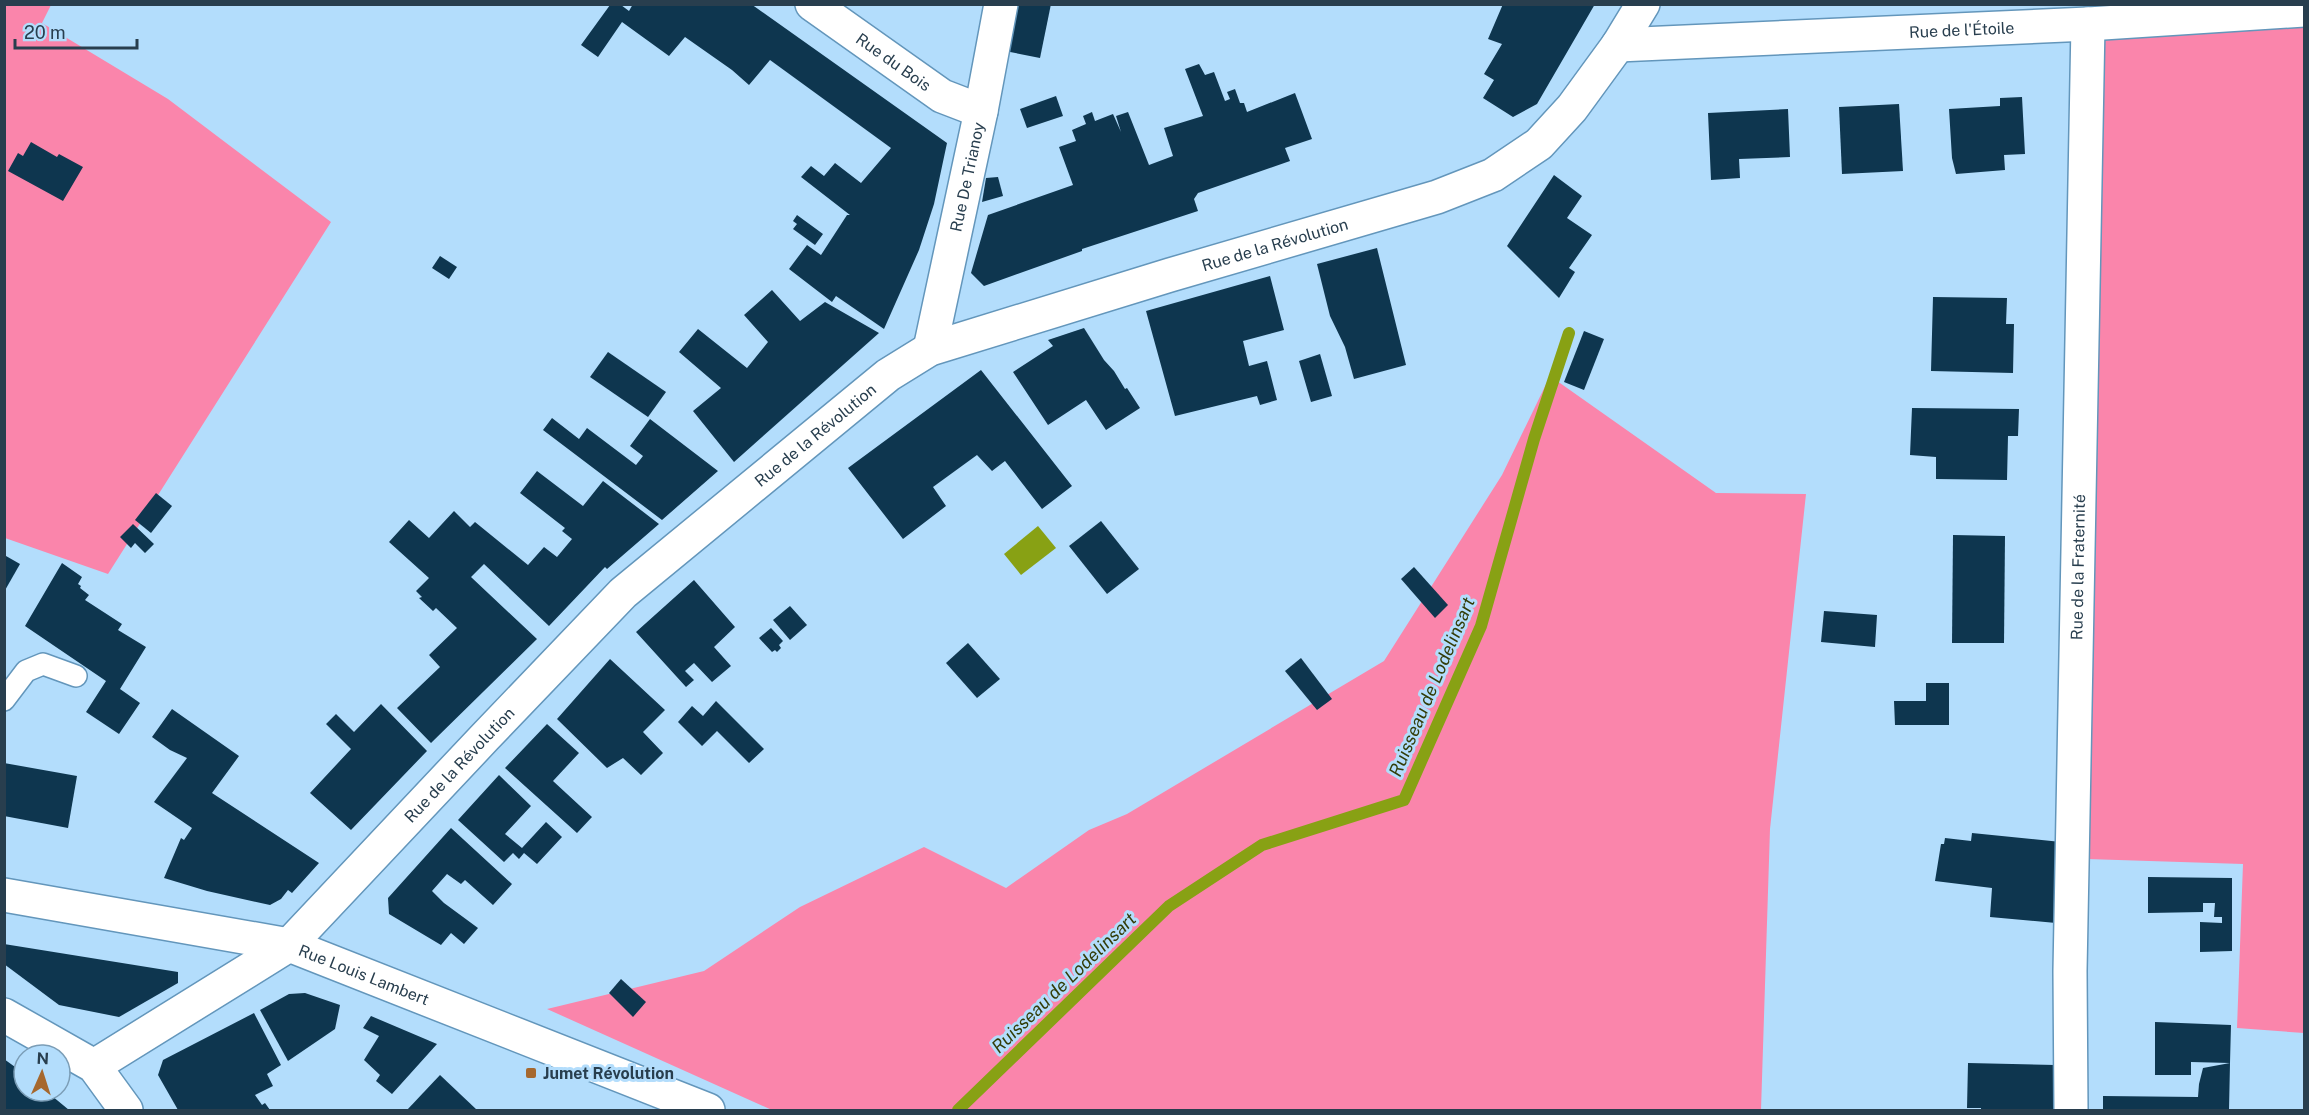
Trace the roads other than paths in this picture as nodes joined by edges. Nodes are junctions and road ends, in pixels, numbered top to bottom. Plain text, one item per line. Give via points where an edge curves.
1 (812, 4) edge
2 (1000, 4) edge
3 (1643, 4) edge
4 (2304, 10) edge
5 (2088, 24) junction
6 (1618, 45) junction
7 (981, 111) junction
8 (930, 349) junction
9 (76, 676) dead end
10 (4, 700) edge
11 (4, 895) edge
12 (290, 945) junction
13 (4, 1015) edge
14 (94, 1066) junction
15 (126, 1110) edge
16 (708, 1110) edge
17 (2071, 1110) edge

1 - 7 street, Rue du Bois via 942,96
2 - 7 street, Rue De Trianoy
3 - 6 street, Rue de la Révolution
4 - 5 street, Rue de l'Étoile
5 - 6 street, Rue de l'Étoile
5 - 17 street, Rue de la Fraternité via 2070,971
6 - 8 street, Rue de la Révolution via 1572,108 1539,144 1493,175 1437,197
7 - 8 street, Rue De Trianoy
8 - 12 street, Rue de la Révolution via 888,375 623,593
9 - 10 lane via 43,664 26,671
11 - 12 street, Rue Louis Lambert
12 - 14 street, Rue de la Révolution
12 - 16 street, Rue Louis Lambert
13 - 14 street
14 - 15 street

